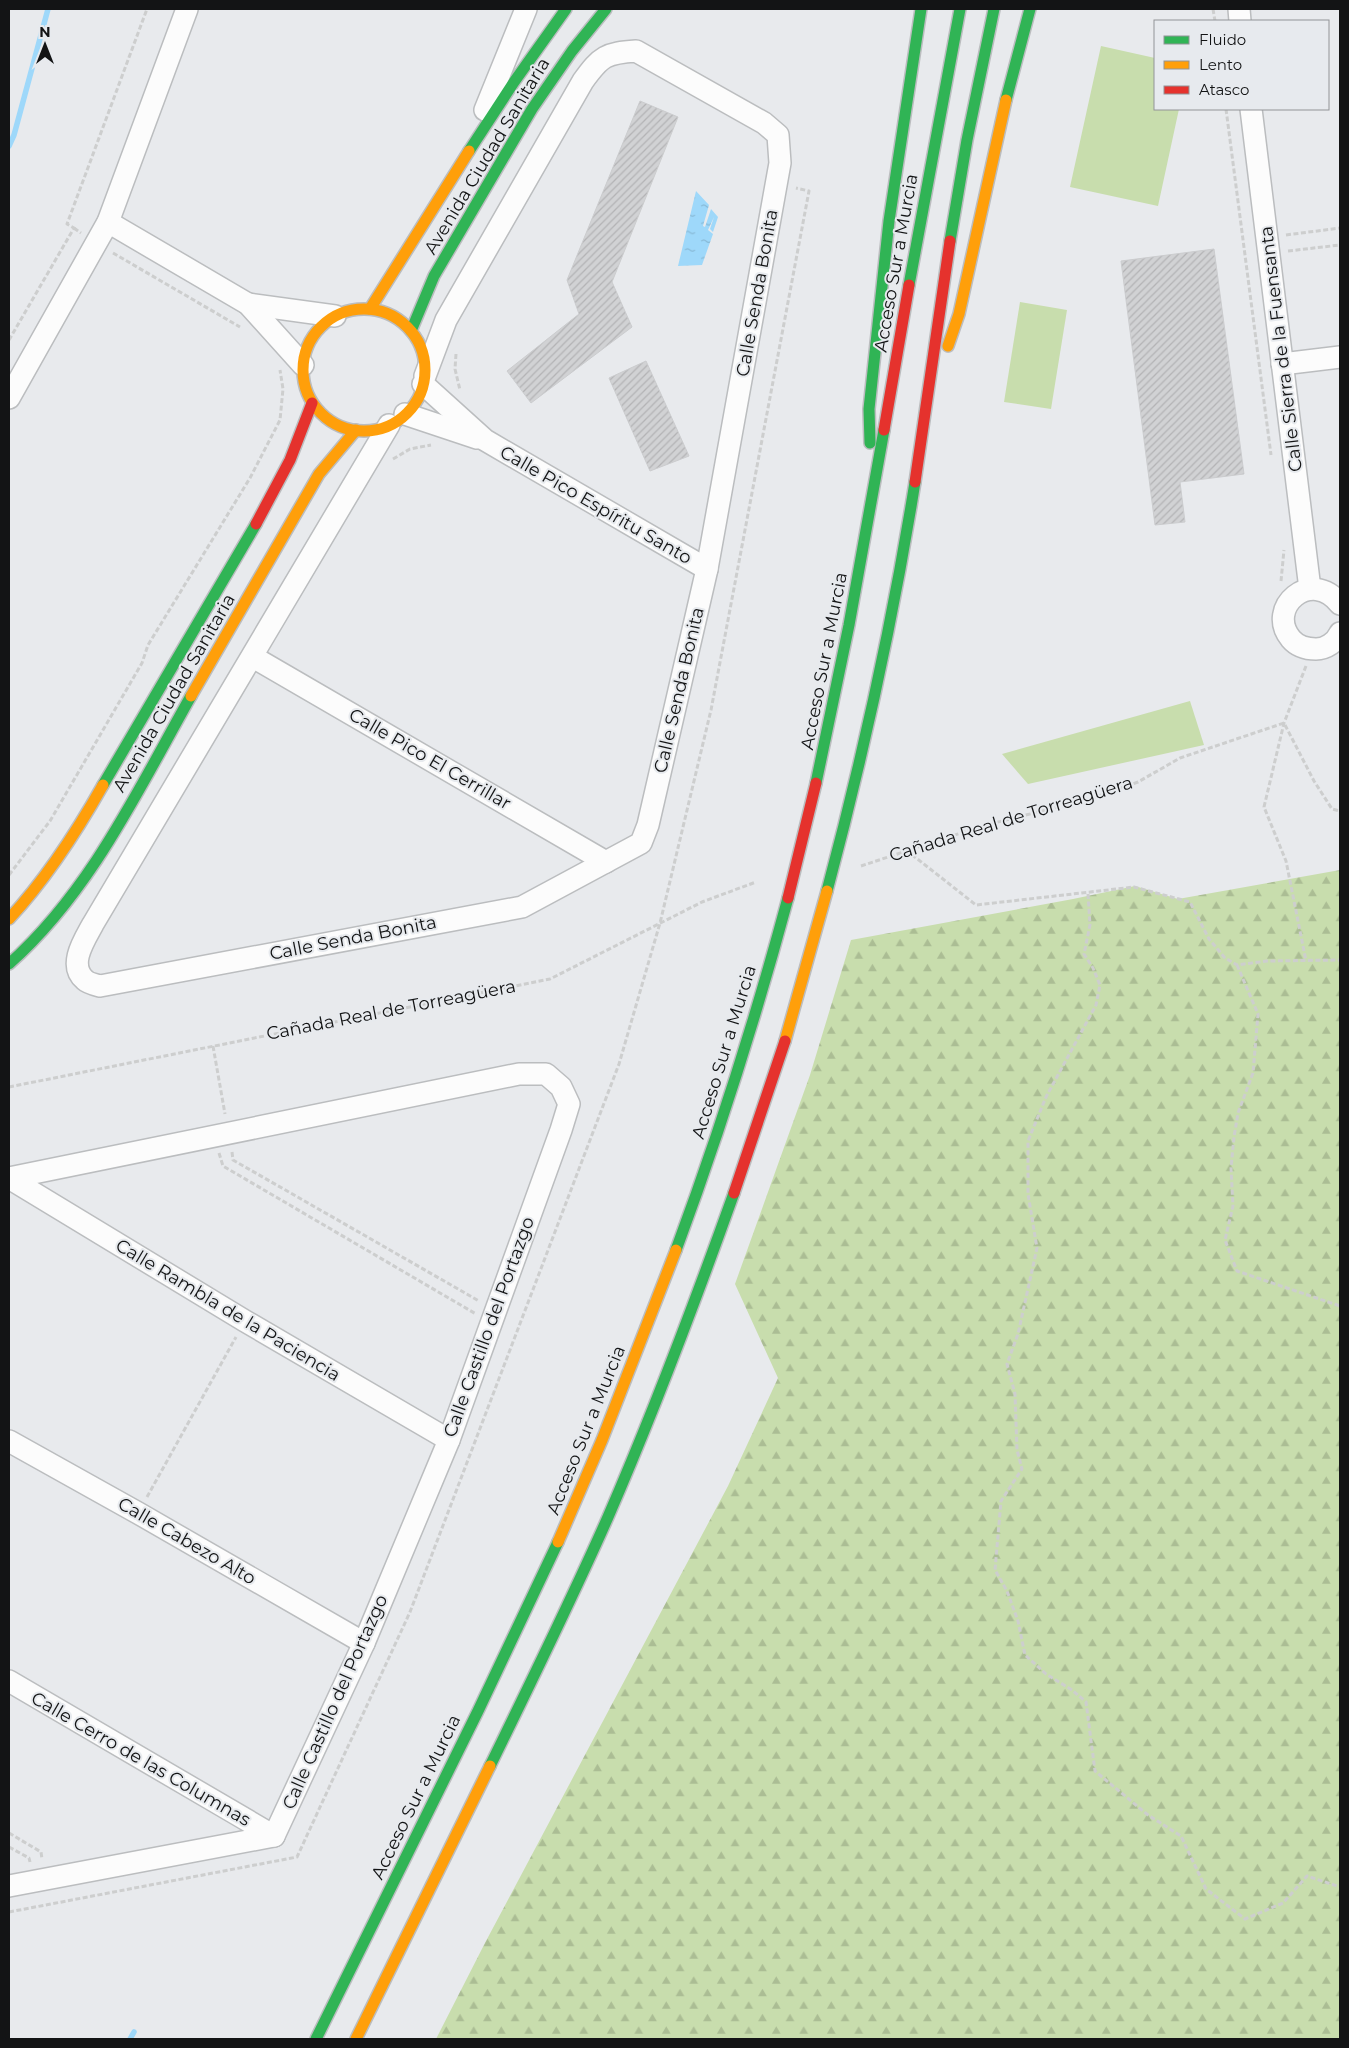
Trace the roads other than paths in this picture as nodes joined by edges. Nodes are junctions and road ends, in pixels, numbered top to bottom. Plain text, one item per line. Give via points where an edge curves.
1 (187, 9) edge
2 (526, 9) edge
3 (566, 9) edge
4 (606, 9) edge
5 (921, 9) edge
6 (960, 9) edge
7 (994, 9) edge
8 (1030, 9) edge
9 (1251, 110) edge
10 (467, 155) junction
11 (108, 222) junction
12 (248, 304) junction
13 (370, 309) junction
14 (335, 316) junction
15 (411, 331) junction
16 (1340, 357) edge
17 (1282, 364) junction
18 (303, 365) junction
19 (424, 380) junction
20 (9, 398) edge
21 (312, 402) junction
22 (927, 409) junction
23 (397, 420) junction
24 (356, 430) junction
25 (485, 440) junction
26 (872, 510) junction
27 (707, 569) junction
28 (1310, 589) junction
29 (1338, 597) edge
30 (1340, 633) edge
31 (253, 657) junction
32 (606, 862) junction
33 (9, 919) edge
34 (9, 964) edge
35 (9, 1178) edge
36 (449, 1440) junction
37 (9, 1441) edge
38 (364, 1643) junction
39 (9, 1681) edge
40 (274, 1836) junction
41 (9, 1886) edge
42 (316, 2039) edge
43 (356, 2039) edge

1 - 11 street
2 - 10 street
3 - 10 main road, Avenida Ciudad Sanitaria via 506,92
4 - 15 main road, Avenida Ciudad Sanitaria via 572,51 532,110 434,276
5 - 26 main road via 889,221 870,409
6 - 26 main road, Acceso Sur a Murcia
7 - 22 main road via 953,218
8 - 22 main road via 1008,91 959,314
9 - 17 street, Calle Sierra de la Fuensanta
10 - 13 main road, Avenida Ciudad Sanitaria via 408,254
11 - 12 street
11 - 20 street
12 - 14 street
12 - 18 street
13 - 14 main road via 352,310
13 - 15 main road via 399,320
14 - 18 main road via 310,340
15 - 19 main road via 422,352
16 - 17 street
17 - 28 street, Calle Sierra de la Fuensanta
18 - 21 main road via 306,391
19 - 23 main road via 417,399
19 - 25 street, Calle Pico Espíritu Santo
19 - 27 street, Calle Senda Bonita via 446,320 595,64 613,53 636,51 764,123 778,135 780,163
21 - 24 main road via 331,421
21 - 33 main road, Avenida Ciudad Sanitaria via 293,456 273,494 78,828 54,866
22 - 43 main road via 884,654 826,893 798,996 740,1177 676,1351 592,1551 526,1694
23 - 24 main road via 378,429
23 - 25 street, Calle Pico Espíritu Santo
23 - 31 street via 328,526
24 - 34 main road, Avenida Ciudad Sanitaria via 320,474 101,854 46,929
25 - 27 street, Calle Pico Espíritu Santo
26 - 42 main road, Acceso Sur a Murcia via 838,684 792,886 738,1068 676,1250 560,1539
27 - 32 street, Calle Senda Bonita via 648,826 641,844
28 - 29 street
28 - 30 street via 1298,593 1284,611 1287,634 1295,643 1317,649 1329,646
31 - 32 street, Calle Pico El Cerrillar
31 - 32 street, Calle Senda Bonita via 93,924 78,953 77,968 85,980 100,986 522,906
35 - 36 street, Calle Rambla de la Paciencia
35 - 36 street, Calle Castillo del Portazgo via 519,1074 546,1074 561,1087 569,1104
36 - 38 street, Calle Castillo del Portazgo
37 - 38 street, Calle Cabezo Alto
38 - 40 street, Calle Castillo del Portazgo
39 - 40 street, Calle Cerro de las Columnas
40 - 41 street

